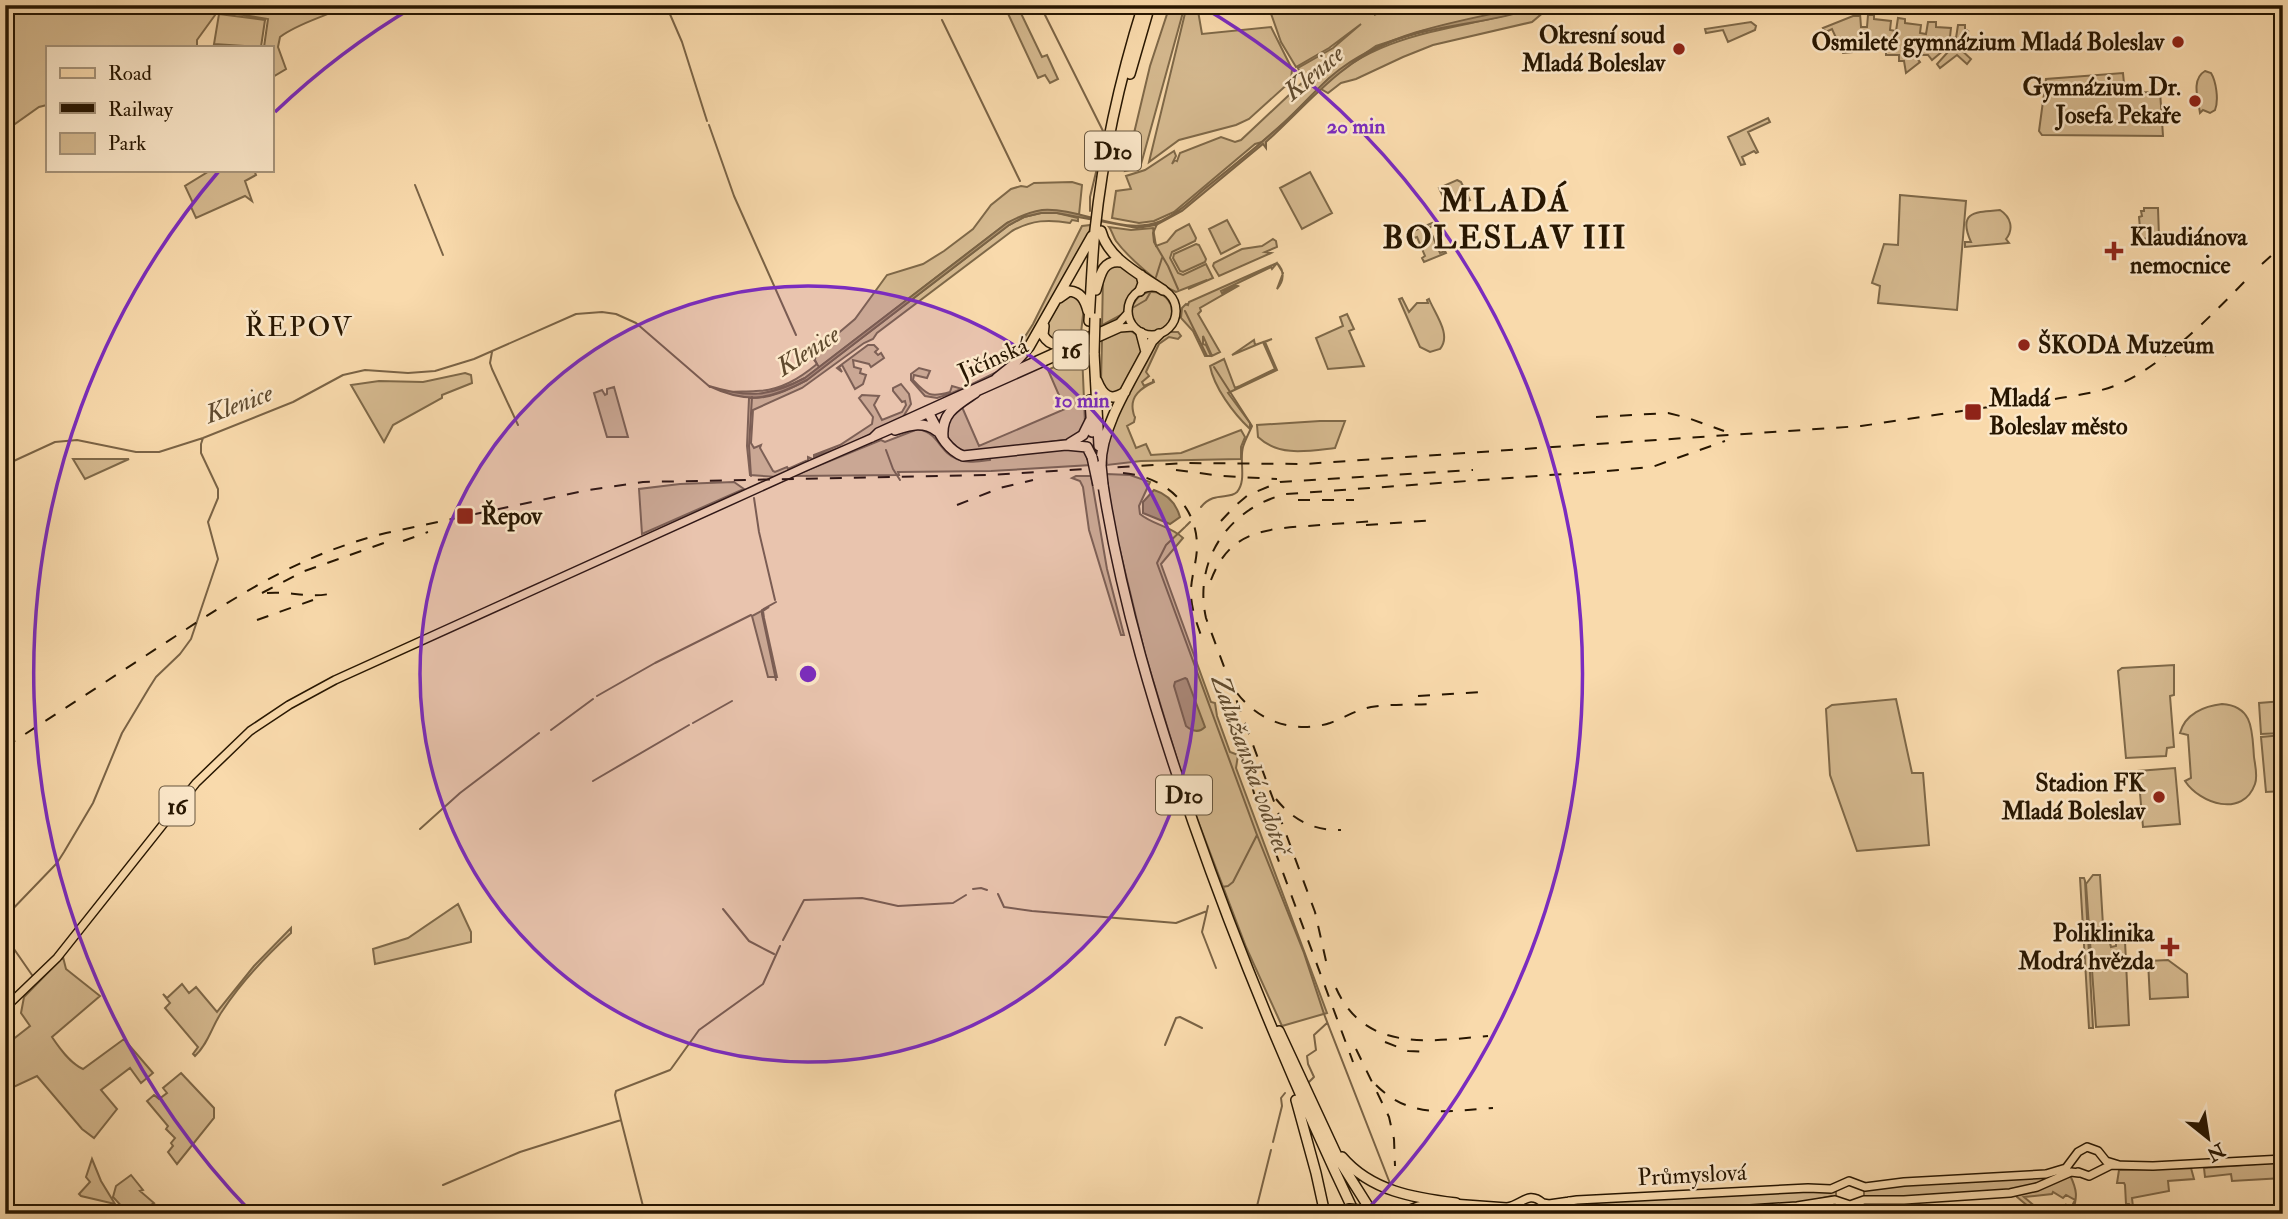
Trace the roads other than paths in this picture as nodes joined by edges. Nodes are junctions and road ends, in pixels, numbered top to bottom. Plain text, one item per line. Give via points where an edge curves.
1 (1143, 5) edge
2 (1150, 5) edge
3 (1100, 210) junction
4 (1098, 230) junction
5 (1124, 262) junction
6 (1141, 275) junction
7 (1096, 290) junction
8 (1140, 290) junction
9 (1163, 290) junction
10 (1058, 299) junction
11 (1128, 313) junction
12 (1092, 320) junction
13 (1044, 322) junction
14 (1137, 330) junction
15 (1159, 334) junction
16 (1076, 342) junction
17 (1146, 353) junction
18 (1092, 355) junction
19 (1095, 373) junction
20 (997, 378) junction
21 (1126, 391) junction
22 (975, 393) junction
23 (928, 412) junction
24 (1091, 416) junction
25 (895, 430) junction
26 (941, 436) junction
27 (872, 438) junction
28 (1066, 445) junction
29 (1098, 458) junction
30 (1101, 485) junction
31 (1246, 967) junction
32 (7, 1004) edge
33 (1296, 1100) junction
34 (1329, 1139) junction
35 (2102, 1156) junction
36 (2074, 1158) junction
37 (2283, 1159) edge
38 (2119, 1165) junction
39 (2099, 1172) junction
40 (2079, 1173) junction
41 (1842, 1184) junction
42 (1858, 1185) junction
43 (1570, 1201) junction
44 (1843, 1202) junction
45 (1518, 1203) junction
46 (1543, 1203) junction
47 (1856, 1203) junction
48 (1460, 1206) junction
49 (1358, 1211) edge
50 (1337, 1212) edge
51 (1325, 1214) edge
52 (1350, 1214) edge
53 (1372, 1214) edge
54 (1398, 1214) edge
55 (1412, 1214) edge
56 (1439, 1214) edge
57 (1508, 1214) edge
58 (1516, 1214) edge
59 (1547, 1214) edge
60 (1561, 1214) edge
61 (1675, 1214) edge

1 - 3 highway, D10 via 1119,92
2 - 3 highway, D10 via 1125,92
3 - 4 highway, D10
4 - 5 highway via 1107,247
4 - 7 highway, D10
4 - 10 highway, 16
4 - 12 highway, D10
5 - 6 highway
5 - 7 highway via 1107,264
6 - 8 highway
6 - 9 highway
7 - 12 highway, D10
8 - 9 main road
8 - 11 main road, Jičínská via 1130,300
9 - 15 main road via 1172,300 1175,314 1171,326
10 - 12 highway via 1069,291 1080,295
10 - 13 highway, 16
11 - 14 main road
11 - 16 main road, Jičínská via 1119,323
12 - 18 highway, D10
13 - 16 highway via 1048,342
13 - 20 highway, 16 via 1020,359
14 - 15 main road, Jičínská
14 - 17 highway
14 - 22 main road, Jičínská / 16 via 1120,328
15 - 17 highway
16 - 20 main road, Jičínská
17 - 21 highway
18 - 19 highway, D10
18 - 24 highway, D10
19 - 21 highway, 16 via 1105,395 1117,397
19 - 29 highway, D10
20 - 23 main road, Jičínská / 16
21 - 29 highway
22 - 23 main road, Jičínská / 16
22 - 26 highway via 948,413
23 - 25 main road, Jičínská / 16
23 - 26 highway
23 - 27 main road, Jičínská / 16
24 - 28 highway via 1083,435
24 - 29 highway, D10
25 - 26 highway via 924,425
25 - 27 main road, Jičínská / 16
26 - 28 highway via 955,452 969,456
27 - 32 main road, Jičínská / 16 via 335,680 266,720 196,783 57,958
28 - 29 highway via 1087,447
29 - 30 highway, D10, bridge
30 - 31 highway, D10 via 1144,669 1183,794
30 - 33 highway, D10 via 1125,622 1168,764 1231,942
31 - 34 highway
31 - 49 highway, D10 via 1310,1116
33 - 51 highway
33 - 52 highway, D10
34 - 48 highway via 1349,1165 1378,1185
34 - 53 highway
35 - 36 main road via 2089,1147
35 - 38 main road
35 - 39 main road
36 - 40 main road
36 - 42 main road, Průmyslová via 2065,1169 2046,1174
37 - 38 main road
38 - 39 main road
39 - 40 main road via 2091,1176
40 - 47 main road, Průmyslová via 2010,1193
41 - 42 main road, Průmyslová
41 - 43 main road, Průmyslová via 1828,1189
41 - 44 main road via 1838,1194
42 - 47 main road via 1861,1194
43 - 46 main road, Průmyslová
43 - 60 main road via 1561,1207
44 - 47 main road, Průmyslová
44 - 61 main road, Průmyslová
45 - 46 main road, Průmyslová via 1529,1197
45 - 48 main road
45 - 58 main road
46 - 59 main road
48 - 54 main road via 1430,1204
48 - 55 main road
48 - 56 highway
48 - 57 main road
49 - 50 main road, bridge
49 - 53 main road

